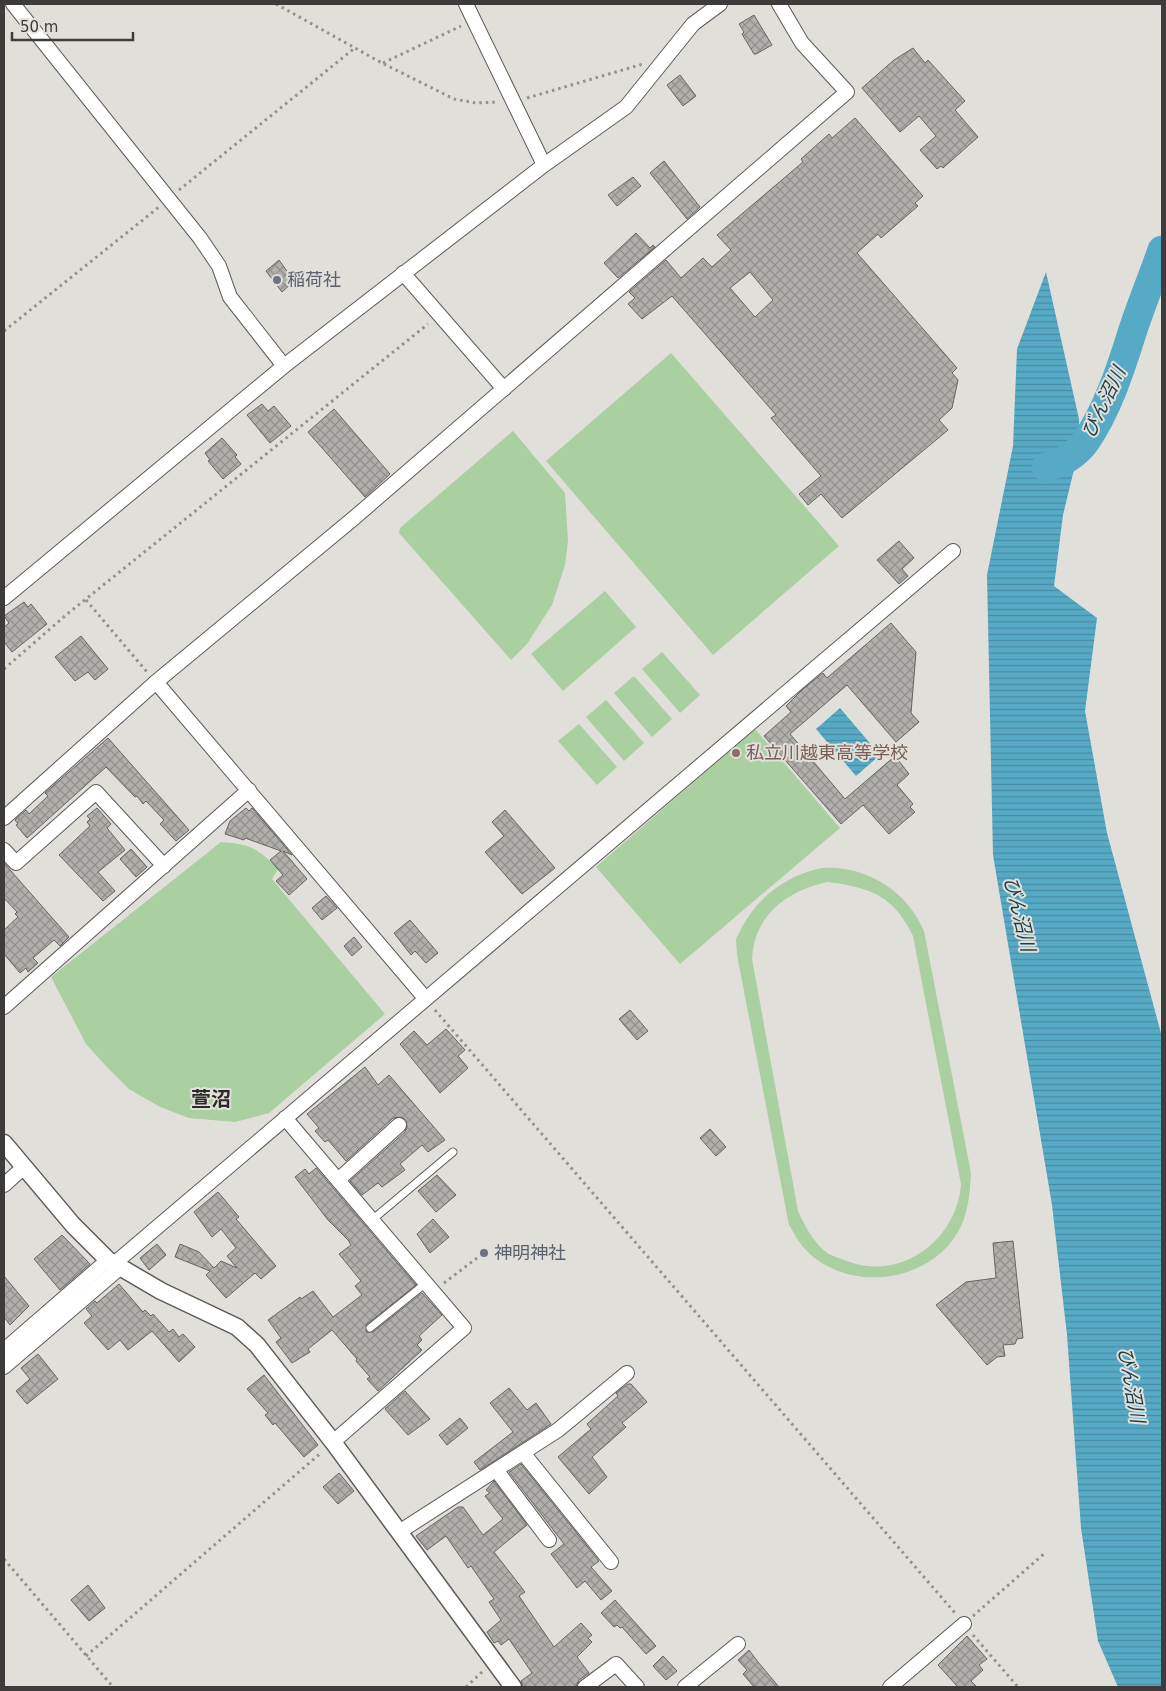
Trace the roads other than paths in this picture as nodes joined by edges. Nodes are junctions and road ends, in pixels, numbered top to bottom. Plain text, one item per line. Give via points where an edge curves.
1 (11, 4) edge
2 (466, 4) edge
3 (720, 4) edge
4 (780, 4) edge
5 (4, 9) edge
6 (544, 165) junction
7 (403, 273) junction
8 (284, 366) junction
9 (504, 389) junction
10 (953, 551) dead end
11 (4, 598) edge
12 (156, 682) junction
13 (249, 790) junction
14 (4, 818) edge
15 (4, 850) edge
16 (164, 866) junction
17 (425, 998) junction
18 (5, 1004) edge
19 (286, 1118) junction
20 (399, 1125) dead end
21 (4, 1143) edge
22 (453, 1152) dead end
23 (24, 1167) junction
24 (338, 1180) junction
25 (4, 1185) edge
26 (372, 1220) junction
27 (115, 1263) junction
28 (430, 1287) junction
29 (78, 1294) junction
30 (370, 1328) dead end
31 (4, 1350) edge
32 (4, 1367) edge
33 (627, 1373) dead end
34 (333, 1442) junction
35 (524, 1454) junction
36 (497, 1470) junction
37 (399, 1532) junction
38 (549, 1540) dead end
39 (611, 1562) dead end
40 (964, 1624) road end
41 (738, 1644) dead end
42 (513, 1687) edge
43 (585, 1687) edge
44 (637, 1687) edge
45 (685, 1687) edge
46 (890, 1687) edge

1 - 5 street
1 - 8 street via 200,238 219,266 230,297
2 - 6 street
3 - 6 street via 693,24 626,107
4 - 9 street via 802,43 847,92
6 - 7 street
7 - 8 street
7 - 9 street
8 - 11 street
9 - 12 street
10 - 17 street
12 - 13 street
12 - 14 street
13 - 16 street
13 - 17 street
15 - 16 street via 16,863 96,792
16 - 18 street
17 - 19 street
19 - 24 street
19 - 27 street
20 - 24 street
21 - 23 street
22 - 26 lane
23 - 25 street
23 - 27 street via 73,1225
24 - 26 street
26 - 28 street
27 - 29 street
27 - 34 street via 161,1291 237,1327 248,1336
28 - 30 lane
28 - 34 street via 464,1328
29 - 31 street
29 - 32 street
33 - 35 street via 575,1418
34 - 37 street
35 - 36 street
35 - 39 street
36 - 37 street
36 - 38 street
37 - 42 street
40 - 46 street
41 - 45 street
43 - 44 street via 616,1664

